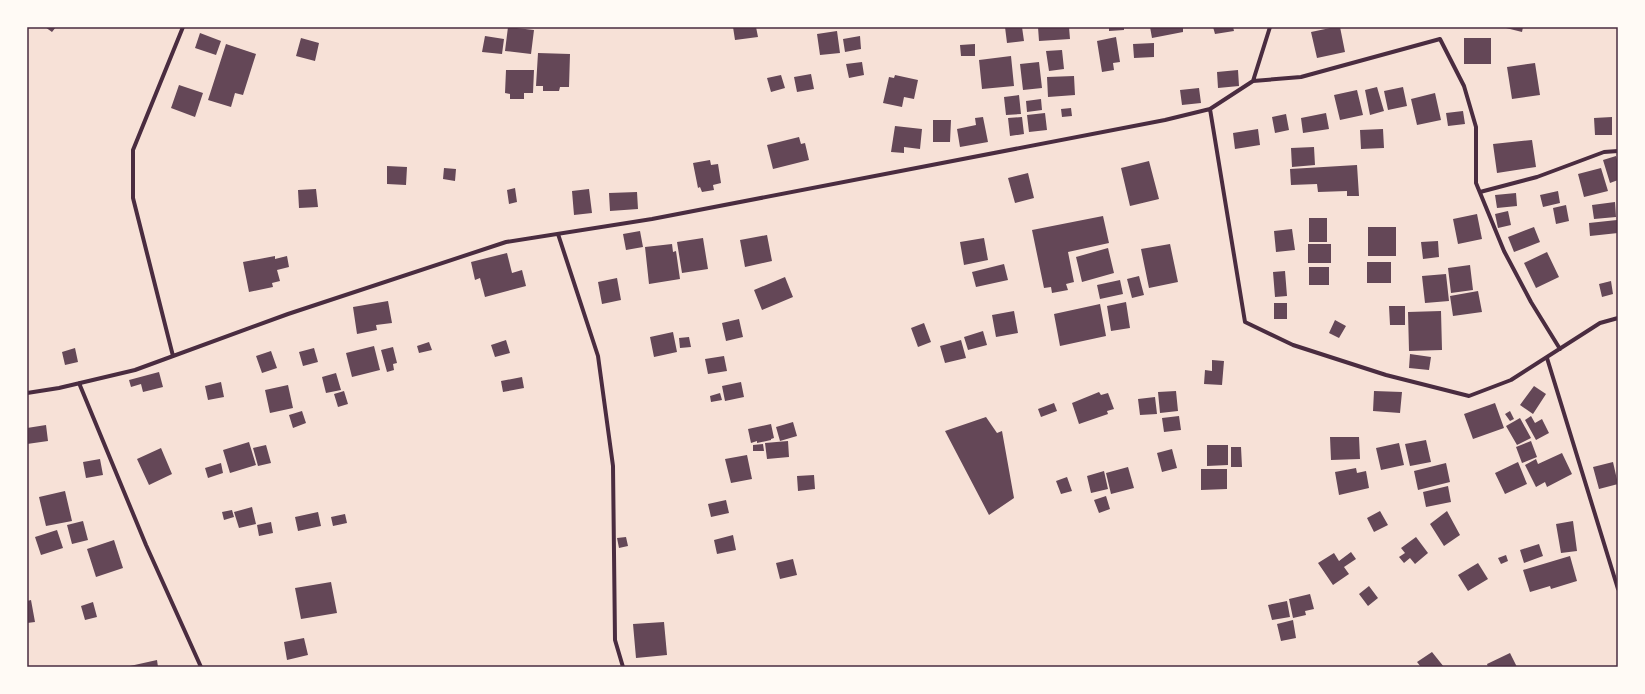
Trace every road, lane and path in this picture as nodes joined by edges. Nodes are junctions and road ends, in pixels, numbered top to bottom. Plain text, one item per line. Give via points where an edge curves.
1 (183, 27) edge
2 (1270, 27) edge
3 (1253, 81) junction
4 (1210, 109) junction
5 (1618, 151) edge
6 (1480, 192) junction
7 (558, 234) junction
8 (1618, 318) edge
9 (1560, 349) junction
10 (173, 356) junction
11 (1547, 358) junction
12 (79, 383) junction
13 (27, 393) edge
14 (1618, 589) edge
15 (201, 667) edge
16 (623, 667) edge

1 - 10 street via 132,150 134,198
2 - 3 street
3 - 4 street
3 - 6 street via 1301,77 1440,39 1464,86 1476,127 1476,182
4 - 7 street via 1165,120 690,212
4 - 11 street via 1245,322 1293,345 1386,376 1469,396 1511,380
5 - 6 street via 1604,152
6 - 9 street via 1504,251 1530,302
7 - 10 street via 506,242 288,314
7 - 16 street via 598,356 612,466 615,640
8 - 9 street via 1600,323
9 - 11 street
10 - 12 street via 135,370
11 - 14 street
12 - 13 street
12 - 15 street via 146,545

